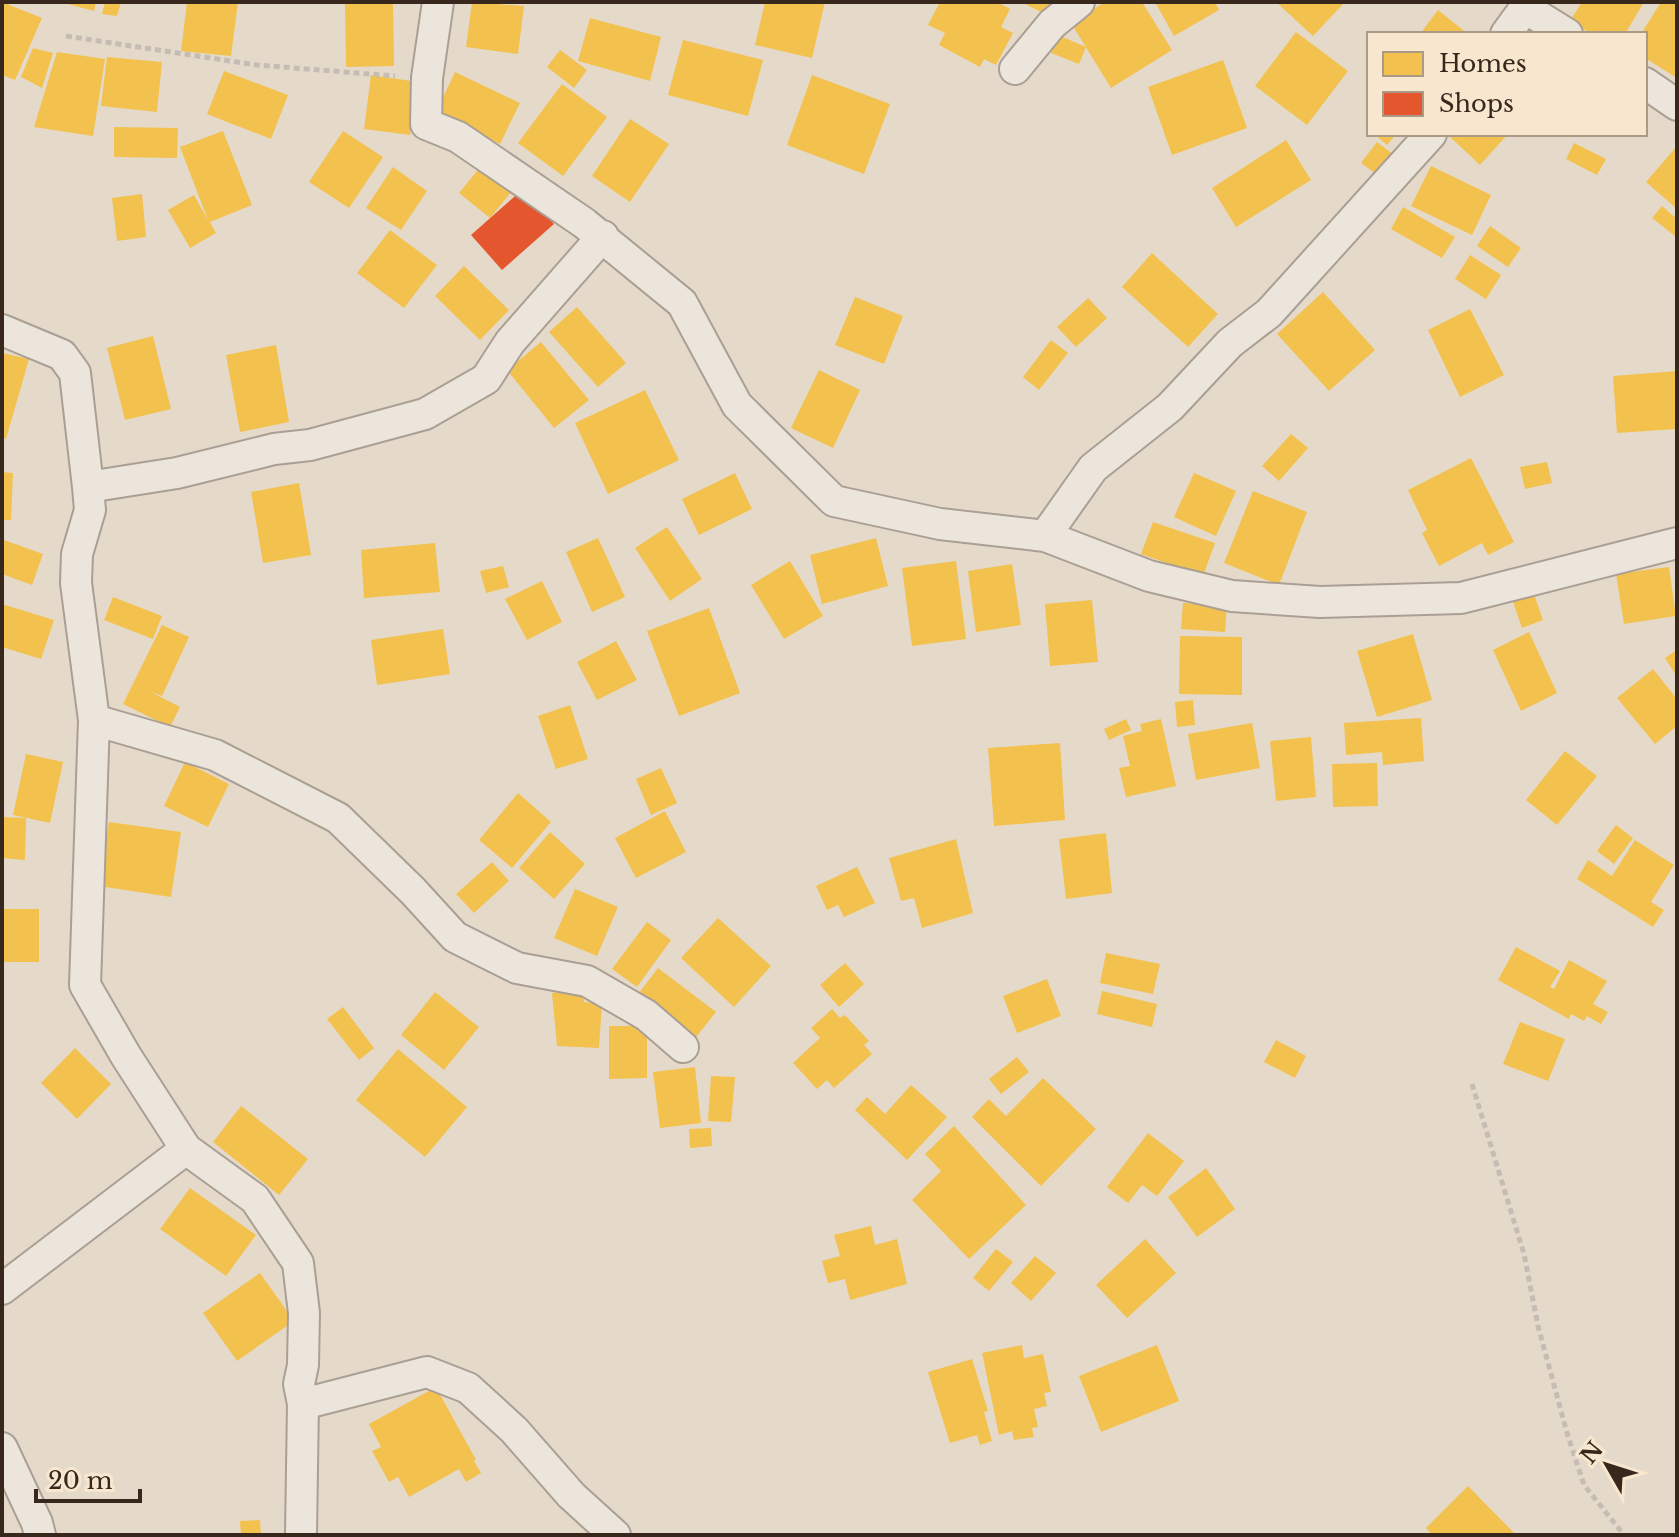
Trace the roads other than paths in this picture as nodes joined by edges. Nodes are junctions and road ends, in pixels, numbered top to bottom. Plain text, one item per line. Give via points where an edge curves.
1 (438, 2) edge
2 (1079, 2) edge
3 (1526, 5) edge
4 (1507, 32) edge
5 (1564, 32) edge
6 (1015, 69) dead end
7 (1647, 84) edge
8 (1677, 105) edge
9 (1429, 136) edge
10 (603, 236) junction
11 (2, 330) edge
12 (88, 487) junction
13 (1045, 536) junction
14 (1677, 543) edge
15 (94, 720) junction
16 (683, 1047) dead end
17 (186, 1149) junction
18 (2, 1289) edge
19 (303, 1404) junction
20 (2, 1448) edge
21 (40, 1535) edge
22 (301, 1535) edge
23 (615, 1535) edge

1 - 10 street via 426,124 458,137
2 - 6 street via 1052,24
3 - 4 street
3 - 5 street
7 - 8 street
9 - 13 street via 1269,313 1230,343 1170,407 1093,468
10 - 12 street via 510,342 486,379 425,414 310,445
10 - 13 street via 682,303 737,405 834,501 940,524
11 - 12 street via 70,362
12 - 15 street via 90,510 77,554 76,583
13 - 14 street via 1149,576 1218,593 1320,602 1461,598
15 - 16 street via 215,755 338,818 455,937 517,968 587,981 646,1015
15 - 17 street via 85,985
17 - 18 street
17 - 19 street via 255,1199 298,1263 304,1313 299,1384
19 - 22 street
19 - 23 street via 427,1372 468,1388
20 - 21 street

